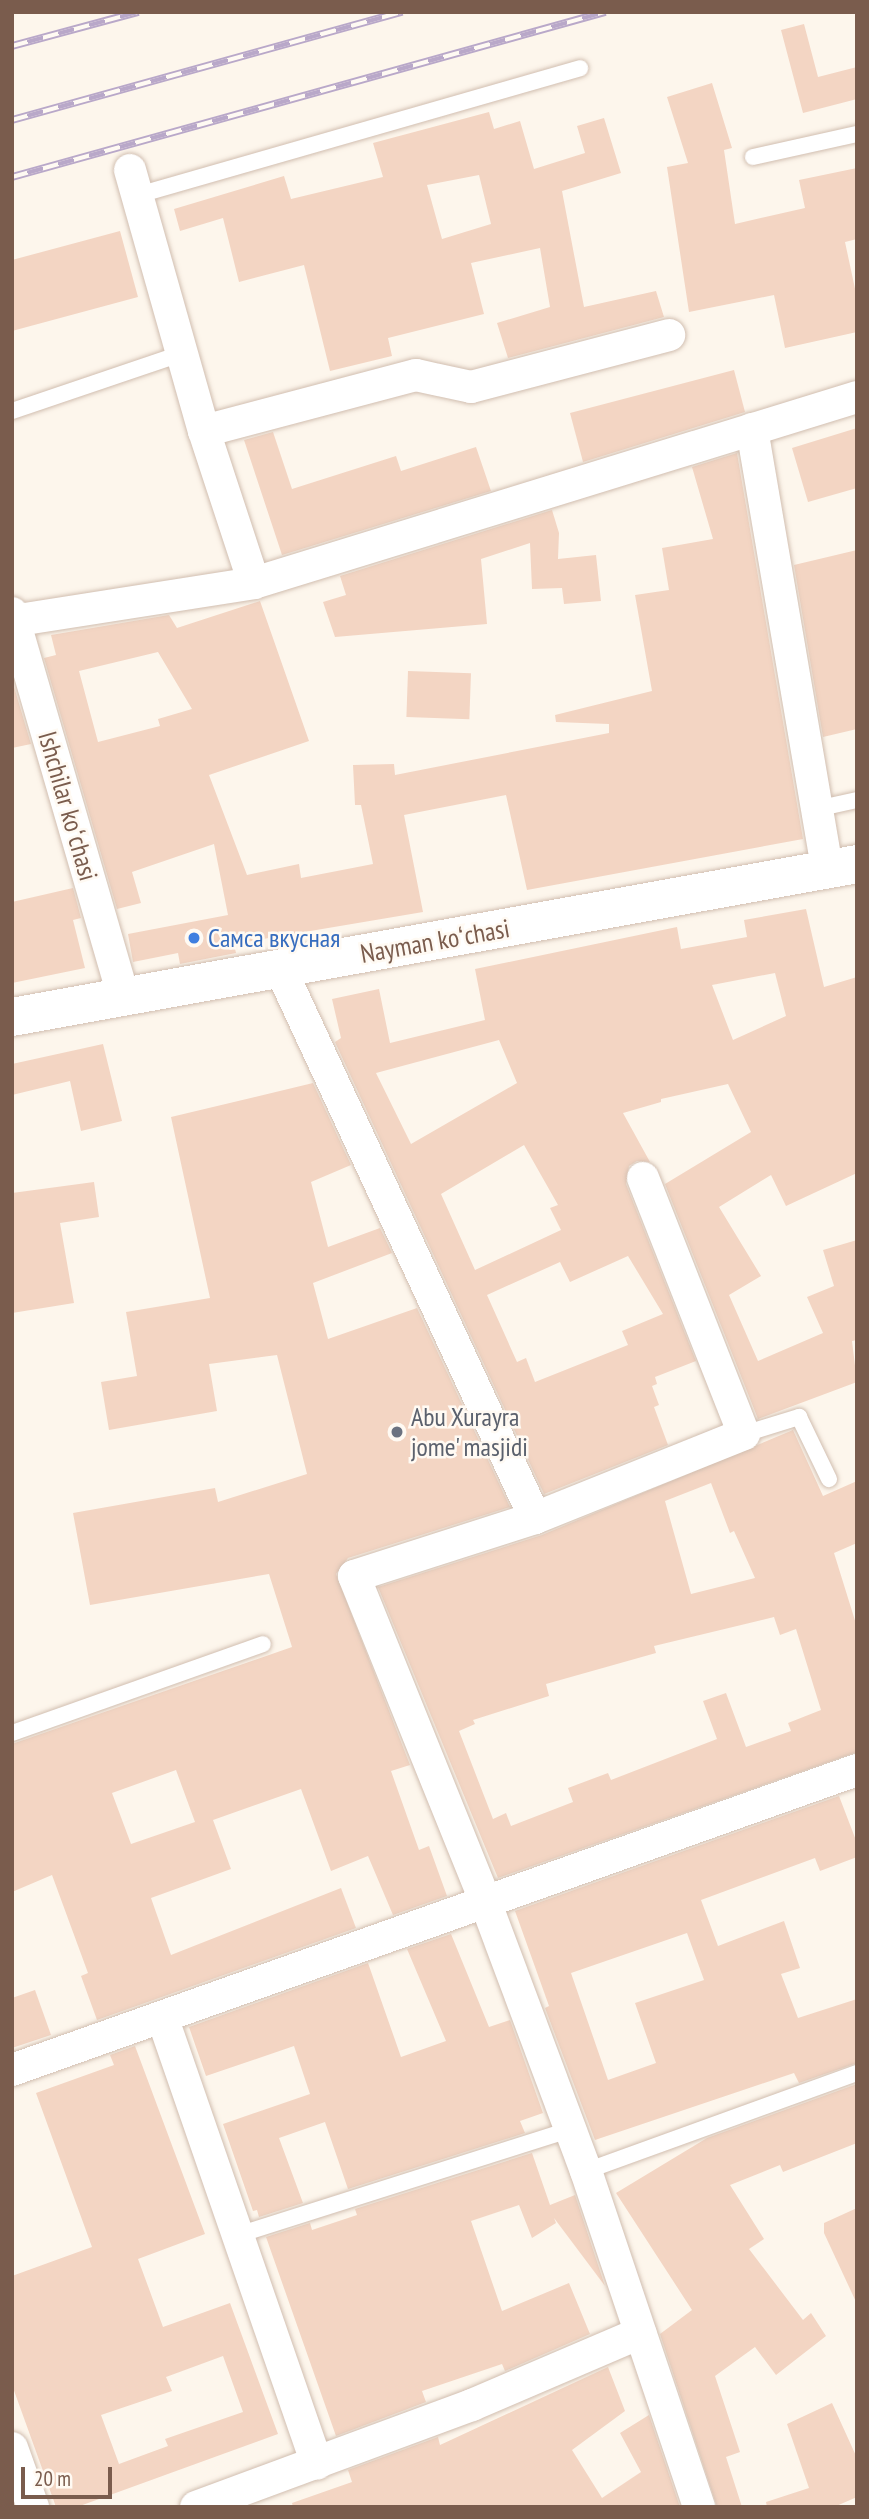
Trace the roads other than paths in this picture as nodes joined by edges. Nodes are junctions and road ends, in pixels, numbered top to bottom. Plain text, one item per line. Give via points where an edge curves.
1 (580, 68) dead end
2 (857, 134) edge
3 (753, 157) dead end
4 (134, 183) joint
5 (669, 335) dead end
6 (183, 354) junction
7 (857, 397) edge
8 (12, 411) edge
9 (752, 429) junction
10 (204, 431) junction
11 (254, 583) junction
12 (13, 618) edge
13 (857, 800) edge
14 (817, 808) junction
15 (842, 866) edge
16 (281, 970) junction
17 (124, 999) junction
18 (12, 1017) edge
19 (643, 1178) dead end
20 (744, 1434) junction
21 (829, 1479) dead end
22 (535, 1518) junction
23 (263, 1644) dead end
24 (12, 1733) edge
25 (857, 1770) edge
26 (485, 1901) junction
27 (166, 2028) dead end
28 (12, 2070) edge
29 (857, 2073) edge
30 (569, 2130) junction
31 (586, 2171) junction
32 (239, 2235) junction
33 (640, 2333) junction
34 (12, 2448) edge
35 (317, 2464) junction
36 (33, 2507) edge
37 (196, 2507) edge
38 (699, 2507) edge

1 - 4 lane
2 - 3 lane
4 - 6 street
5 - 10 street via 471,387 416,375
6 - 8 lane
6 - 10 street
7 - 9 street
9 - 11 street
9 - 14 street
10 - 11 street
11 - 12 street
12 - 17 street, Ishchilar koʻchasi
13 - 14 lane
14 - 15 street
15 - 16 main road, Nayman koʻchasi
16 - 17 main road, Nayman koʻchasi
16 - 22 street
17 - 18 main road, Nayman koʻchasi
19 - 20 street
20 - 21 lane via 799,1417
20 - 22 street
22 - 26 street via 354,1576
23 - 24 lane
25 - 26 street
26 - 28 street
26 - 30 street
27 - 32 street
29 - 31 lane
30 - 31 street
30 - 32 lane
31 - 33 street
32 - 35 street
33 - 35 street
33 - 38 street
34 - 36 street
35 - 37 street

